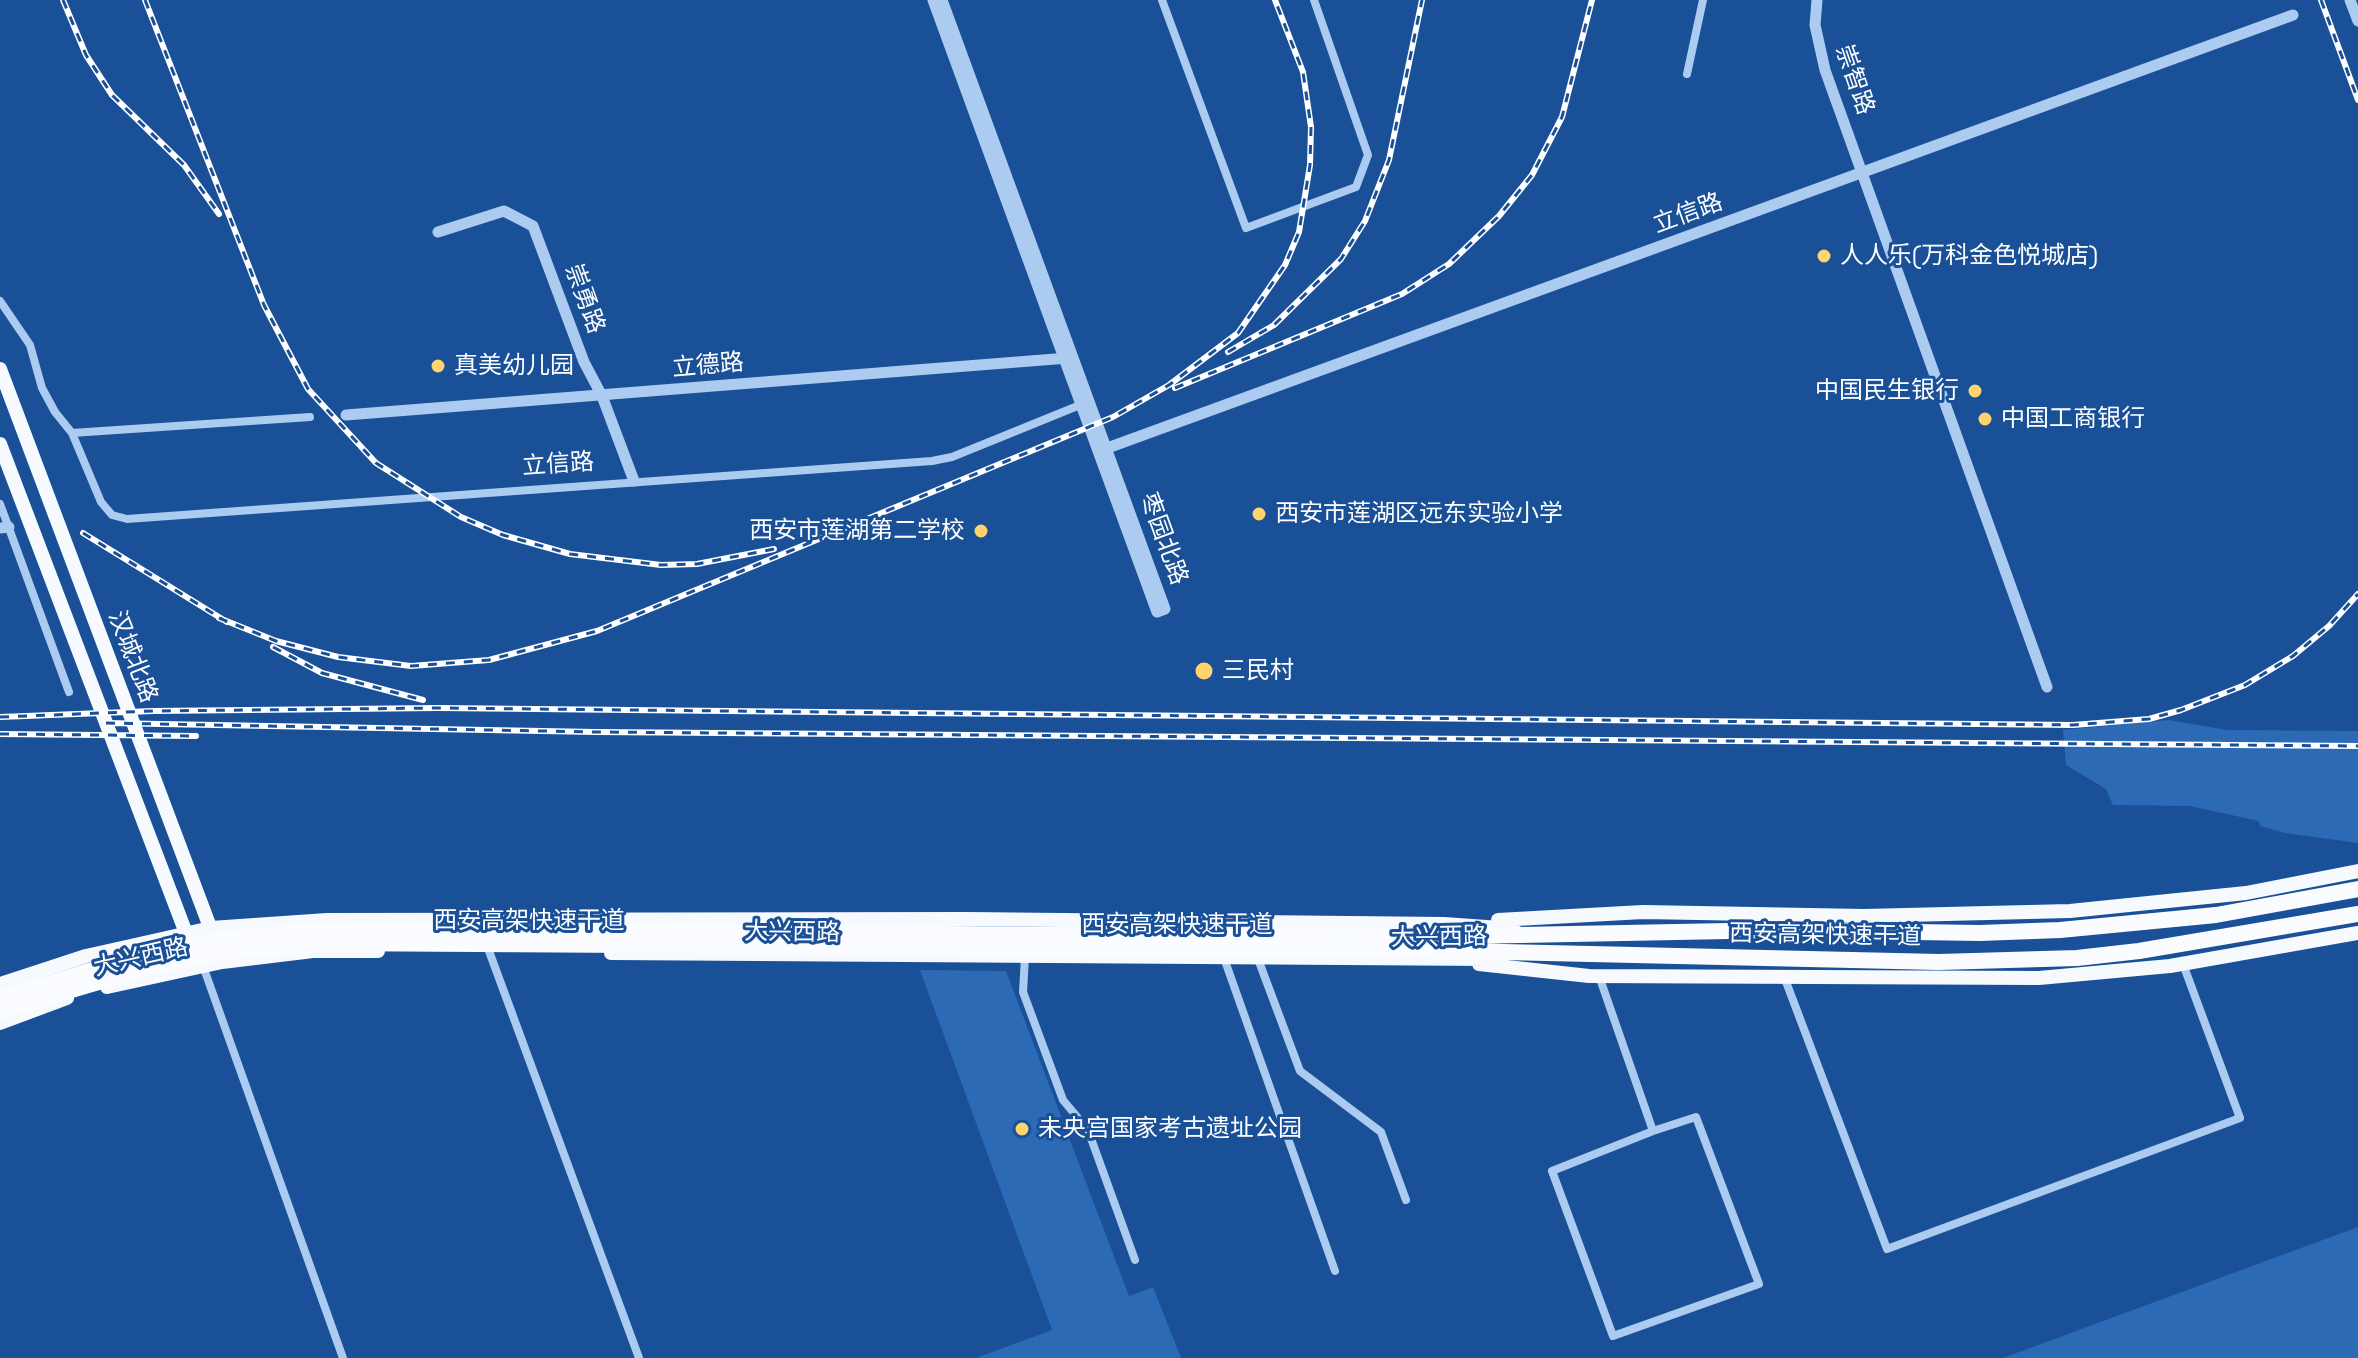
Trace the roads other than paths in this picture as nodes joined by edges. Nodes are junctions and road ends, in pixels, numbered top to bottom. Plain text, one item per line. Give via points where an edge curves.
1 (933, 0) edge
2 (942, 0) edge
3 (1162, 0) edge
4 (1314, 0) edge
5 (1703, 0) edge
6 (1817, 0) edge
7 (2350, 0) edge
8 (2293, 15) dead end
9 (2358, 21) edge
10 (1687, 74) dead end
11 (1864, 171) junction
12 (438, 232) dead end
13 (0, 301) edge
14 (1068, 358) junction
15 (0, 369) edge
16 (602, 396) junction
17 (1084, 403) junction
18 (346, 415) dead end
19 (310, 417) dead end
20 (72, 433) junction
21 (0, 444) edge
22 (1102, 450) junction
23 (634, 481) junction
24 (0, 504) edge
25 (4, 528) edge
26 (2047, 687) dead end
27 (69, 692) dead end
28 (2358, 871) edge
29 (2358, 889) edge
30 (2358, 914) edge
31 (1444, 924) junction
32 (211, 928) junction
33 (184, 933) junction
34 (2358, 933) edge
35 (1590, 934) junction
36 (1415, 944) junction
37 (489, 951) junction
38 (1592, 954) junction
39 (1025, 957) junction
40 (1224, 958) junction
41 (1258, 959) junction
42 (1439, 960) junction
43 (222, 962) junction
44 (2183, 964) junction
45 (203, 966) junction
46 (1599, 976) junction
47 (1785, 979) junction
48 (0, 984) edge
49 (0, 999) edge
50 (0, 1011) edge
51 (0, 1023) edge
52 (1653, 1131) junction
53 (1406, 1200) dead end
54 (1135, 1260) dead end
55 (1335, 1271) dead end
56 (343, 1358) edge
57 (639, 1358) edge

1 - 14 street, 枣园北路
2 - 14 street, 枣园北路
3 - 4 street via 1246,228 1356,187 1368,155
5 - 10 street
6 - 11 street, 崇智路 via 1819,48
7 - 9 street
8 - 11 street, 立信路
11 - 22 street, 立信路
11 - 26 street, 崇智路
12 - 16 street, 崇勇路 via 504,211 533,226
13 - 20 street, 立信路 via 30,345 48,400
14 - 16 street, 立德路
14 - 17 street, 枣园北路
15 - 32 main road, 汉城北路
16 - 18 street, 立德路
16 - 23 street, 崇勇路
17 - 22 street, 枣园北路
17 - 23 street, 立信路 via 942,459
19 - 20 street
20 - 23 street, 立信路 via 101,502 112,515 127,519
21 - 33 main road, 汉城北路
22 - 22 street, 枣园北路 via 1157,612 1165,609
24 - 25 street
25 - 27 street
28 - 31 main road via 2246,893 2070,911 1879,916 1643,912
29 - 35 highway, 西安高架快速干道 via 2216,915 2117,925 1980,933
30 - 38 highway, 西安高架快速干道 via 2077,958 1830,961
31 - 32 main road, 大兴西路 via 330,919
31 - 35 main road, 大兴西路
32 - 33 main road, 大兴西路
32 - 43 main road, 汉城北路
33 - 45 main road, 汉城北路
33 - 48 main road, 大兴西路
34 - 44 main road
35 - 36 highway, 西安高架快速干道
36 - 38 highway, 西安高架快速干道
36 - 49 highway, 西安高架快速干道 via 323,930 178,947
36 - 50 highway, 西安高架快速干道 via 321,943 222,952 156,965
37 - 39 main road, 大兴西路
37 - 43 main road, 大兴西路 via 313,951
37 - 57 street
38 - 42 main road, 大兴西路
39 - 40 main road, 大兴西路
39 - 54 street via 1023,992 1063,1100 1088,1130
40 - 41 main road, 大兴西路
40 - 55 street
41 - 42 main road, 大兴西路
41 - 53 street via 1300,1071 1381,1132
42 - 46 main road
43 - 45 main road, 大兴西路
44 - 47 main road via 2039,978
44 - 47 street via 2240,1118 1887,1249
45 - 51 main road, 大兴西路 via 72,997
45 - 56 street
46 - 47 main road
46 - 52 street
52 - 52 street via 1552,1171 1613,1336 1759,1284 1696,1117

